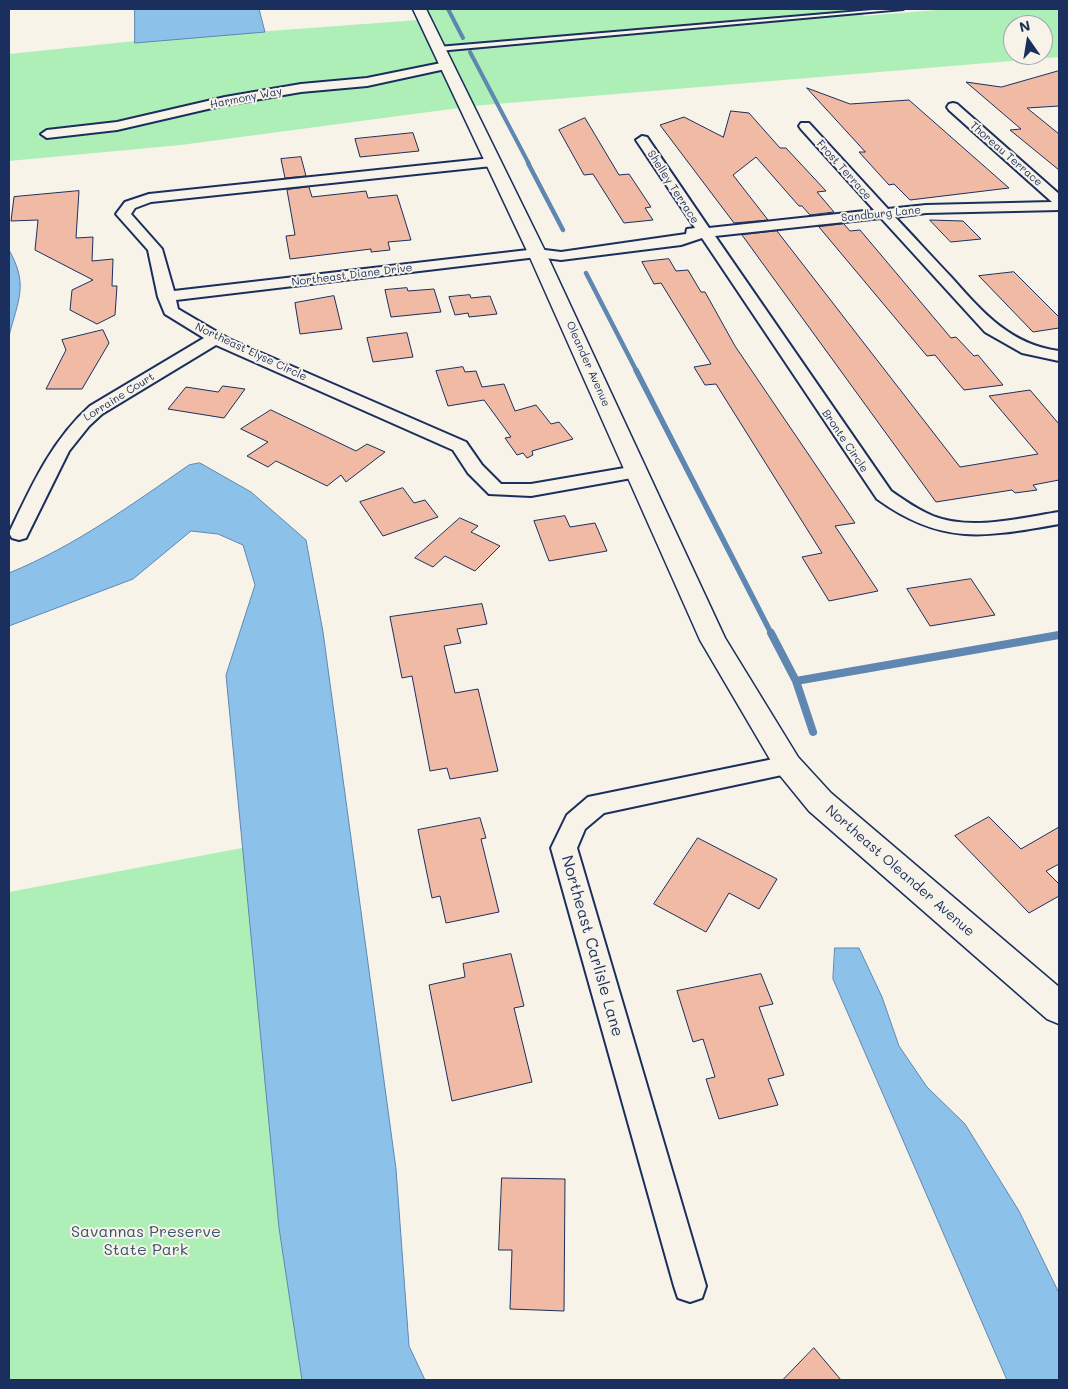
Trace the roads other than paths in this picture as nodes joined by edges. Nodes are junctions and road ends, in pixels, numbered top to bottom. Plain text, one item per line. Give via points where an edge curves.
1 (419, 9) edge
2 (900, 9) edge
3 (867, 10) edge
4 (442, 58) junction
5 (953, 106) dead end
6 (805, 126) dead end
7 (47, 134) dead end
8 (642, 140) dead end
9 (492, 162) junction
10 (1059, 200) edge
11 (1059, 206) edge
12 (883, 214) junction
13 (703, 233) junction
14 (537, 253) junction
15 (166, 297) junction
16 (216, 338) junction
17 (1059, 356) edge
18 (636, 472) junction
19 (1059, 518) edge
20 (19, 533) dead end
21 (759, 718) joint
22 (788, 765) junction
23 (1059, 1008) edge
24 (690, 1286) dead end

1 - 4 street, Oleander Avenue
2 - 3 lane
3 - 4 lane
4 - 7 street, Harmony Way via 367,82 301,88 234,99 117,126
4 - 9 street, Oleander Avenue
5 - 10 street, Thoreau Terrace
6 - 12 street, Frost Terrace
8 - 13 street, Shelley Terrace
9 - 14 street, Oleander Avenue
9 - 15 street, Northeast Elyse Circle via 149,198 130,205 123,214 155,249
11 - 12 street, Sandburg Lane via 960,206
12 - 13 street, Sandburg Lane
12 - 17 street via 992,330 1023,348
13 - 14 street, Sandburg Lane via 681,241 561,256
13 - 19 street, Bronte Circle via 884,496 918,518 957,529 981,530
14 - 15 street, Northeast Diane Drive
14 - 18 street, Oleander Avenue
15 - 16 street, Northeast Elyse Circle via 171,310
16 - 18 street, Northeast Elyse Circle via 460,446 475,469 496,490 531,490
16 - 20 street, Lorraine Court via 81,421 57,455
18 - 21 street, Oleander Avenue via 713,640
21 - 22 street, Northeast Oleander Avenue
22 - 23 street, Northeast Oleander Avenue via 820,802
22 - 24 street, Northeast Carlisle Lane via 597,804 576,822 564,848

